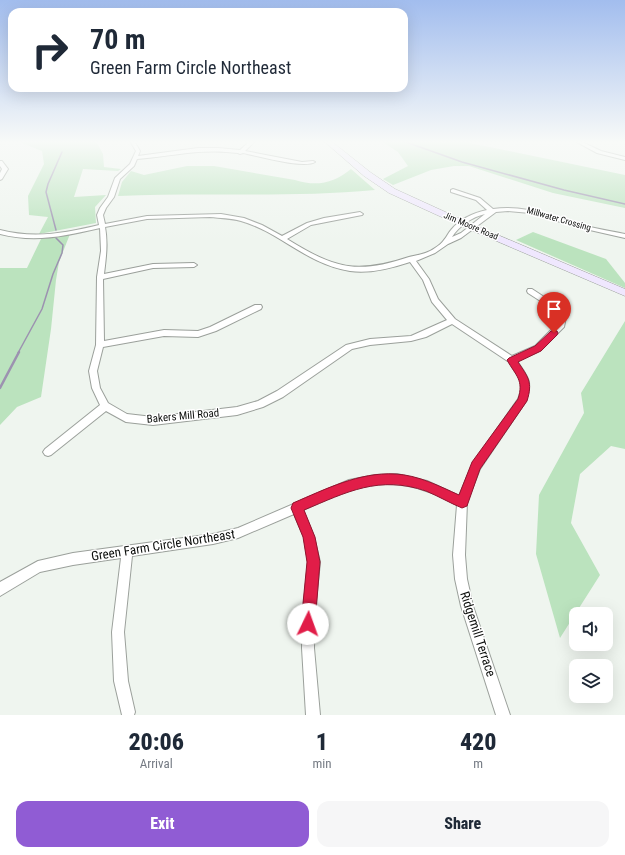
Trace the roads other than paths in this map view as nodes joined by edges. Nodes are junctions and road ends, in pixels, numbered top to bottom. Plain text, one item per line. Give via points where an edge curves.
1 (122, 174) edge
2 (368, 174) edge
3 (452, 191) dead end
4 (492, 211) junction
5 (360, 214) dead end
6 (462, 223) junction
7 (102, 225) junction
8 (472, 227) junction
9 (0, 232) edge
10 (625, 236) edge
11 (282, 239) junction
12 (447, 241) junction
13 (411, 259) junction
14 (194, 265) dead end
15 (100, 277) junction
16 (530, 291) dead end
17 (625, 293) edge
18 (258, 307) dead end
19 (452, 321) junction
20 (100, 345) junction
21 (512, 360) junction
22 (105, 406) junction
23 (48, 452) dead end
24 (462, 502) junction
25 (297, 508) junction
26 (127, 551) junction
27 (0, 590) edge
28 (128, 712) dead end
29 (313, 715) edge
30 (504, 715) edge

1 - 7 street via 111,197 102,208
2 - 6 street, Jim Moore Road via 392,191
3 - 4 street via 478,199
4 - 6 street, Millwater Crossing via 482,211
4 - 8 street
4 - 10 street, Millwater Crossing via 528,210
5 - 11 street via 309,224
6 - 8 street, Jim Moore Road
6 - 12 street, Millwater Crossing
7 - 9 street via 26,238
7 - 11 street via 145,218 222,216 245,220
7 - 15 street via 104,251
8 - 12 street via 457,238
8 - 17 street, Jim Moore Road
11 - 13 street via 315,258 340,268 375,268
12 - 13 street via 435,251
13 - 19 street, Ridgemill Terrace via 426,279 442,311
14 - 15 street via 153,266
15 - 20 street
16 - 21 street via 563,312 561,325 538,348
18 - 20 street via 213,330 198,334 164,333
19 - 21 street, Ridgemill Terrace
19 - 22 street, Bakers Mill Road via 406,340 361,342 348,347 280,394 237,411 153,421 126,418
20 - 22 street via 93,371 96,388
21 - 24 street, Ridgemill Terrace via 524,378 526,389 522,401 476,466
22 - 23 street
24 - 25 street, Green Farm Circle Northeast via 427,486 397,479 349,485
24 - 30 street, Ridgemill Terrace via 459,555 461,580 467,606
25 - 26 street, Green Farm Circle Northeast via 238,533
25 - 29 street via 309,537 314,562 308,612
26 - 27 street, Green Farm Circle Northeast via 38,567
26 - 28 street via 118,632 121,681

